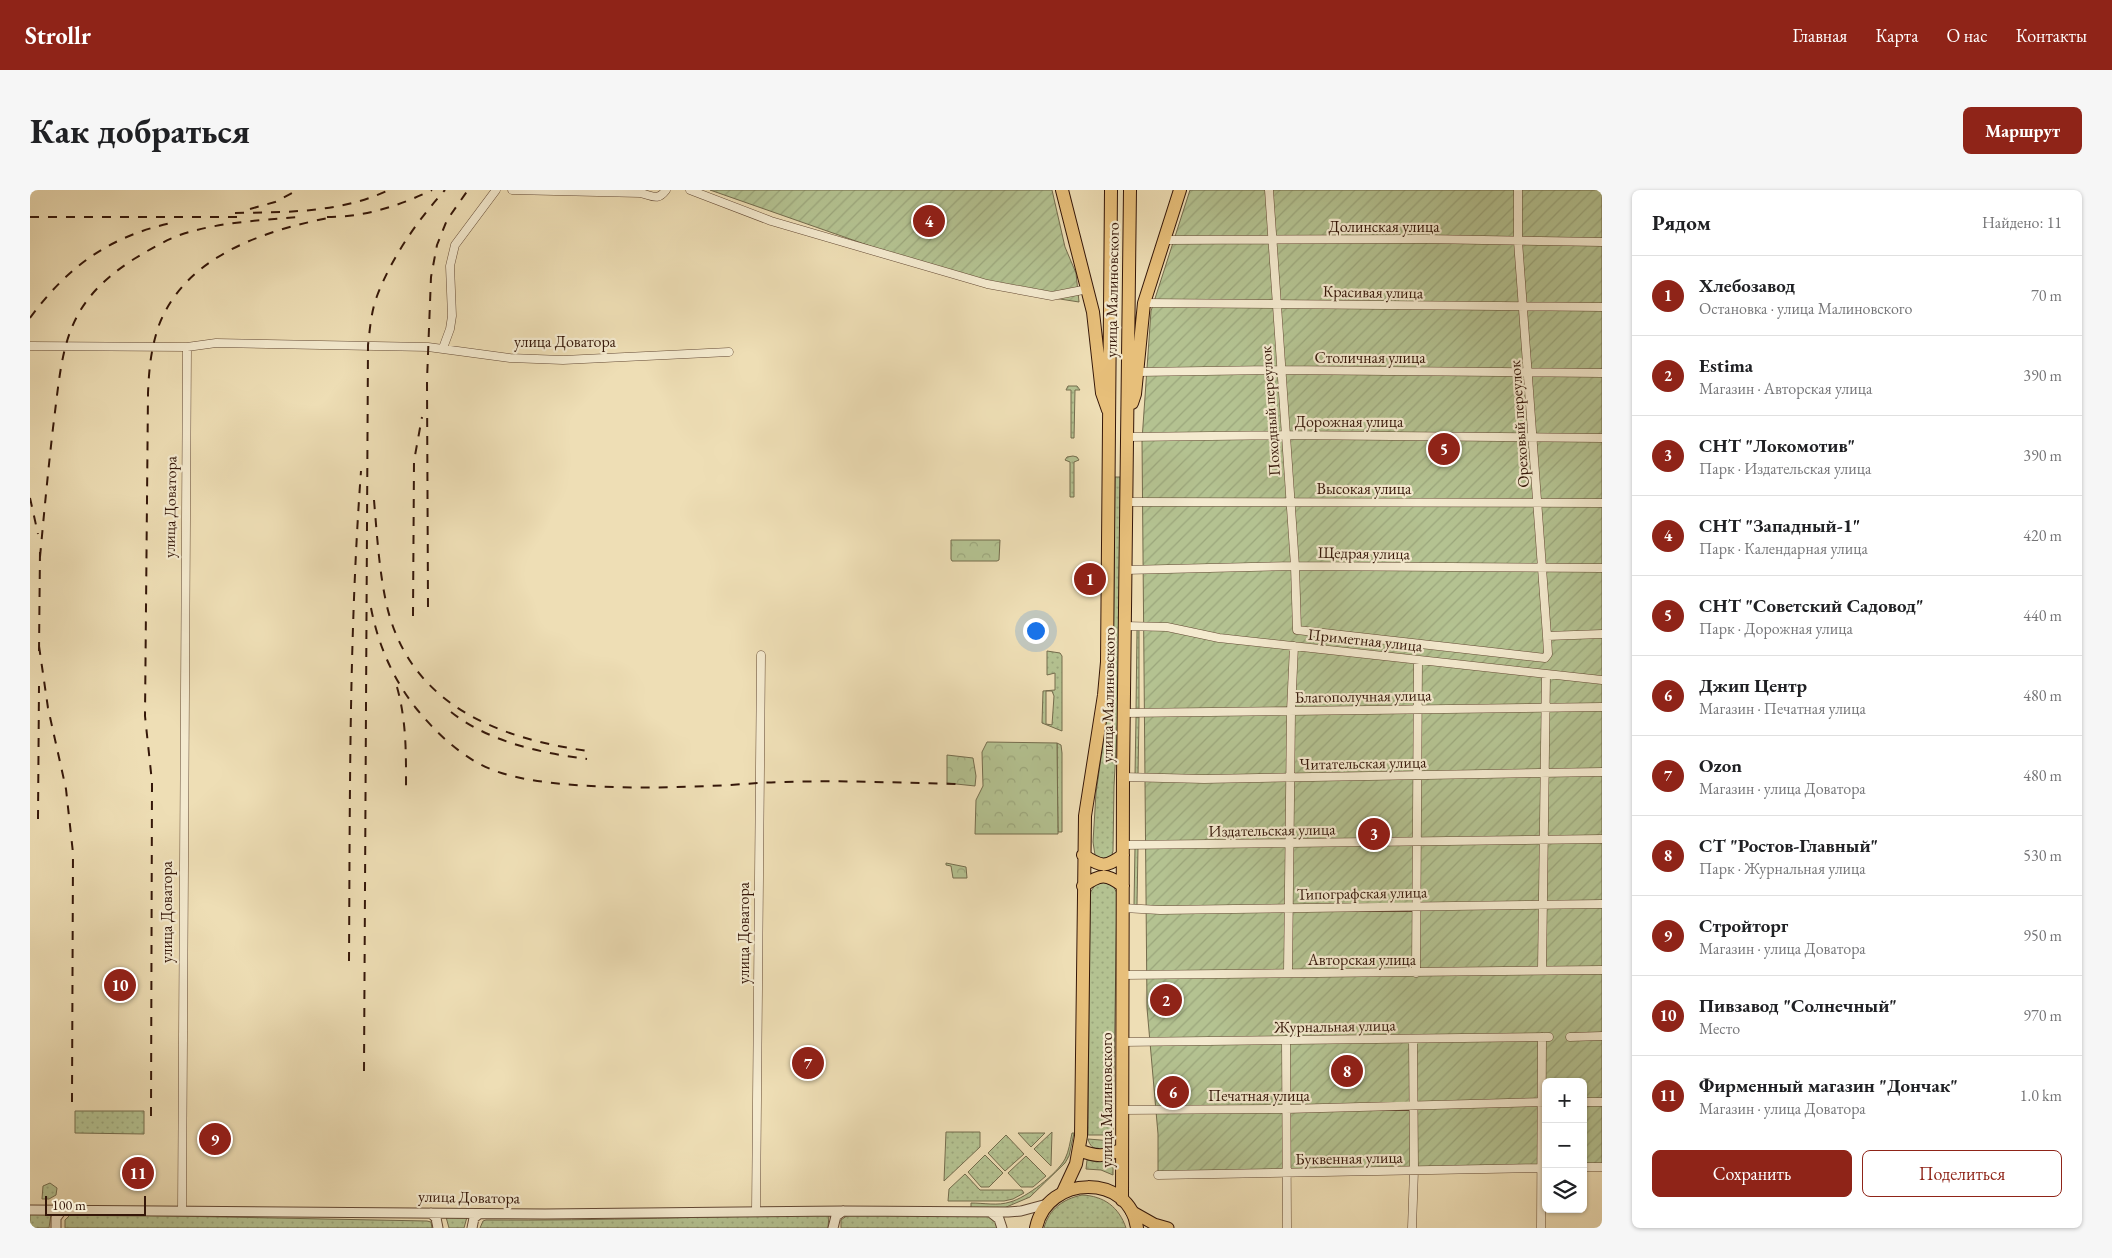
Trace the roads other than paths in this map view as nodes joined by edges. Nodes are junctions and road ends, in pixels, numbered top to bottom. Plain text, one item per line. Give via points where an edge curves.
1 (496, 190) edge
2 (512, 190) edge
3 (666, 190) edge
4 (690, 190) edge
5 (716, 190) edge
6 (1062, 190) edge
7 (1111, 190) edge
8 (1130, 190) edge
9 (1180, 190) edge
10 (1268, 190) edge
11 (1518, 190) edge
12 (709, 197) junction
13 (1271, 239) junction
14 (1165, 240) junction
15 (1518, 241) junction
16 (1602, 242) edge
17 (1088, 289) junction
18 (1144, 303) junction
19 (1277, 304) junction
20 (1524, 307) junction
21 (1602, 307) edge
22 (30, 346) edge
23 (187, 347) junction
24 (443, 348) junction
25 (729, 352) dead end
26 (1280, 370) junction
27 (1138, 372) junction
28 (1529, 372) junction
29 (1602, 373) edge
30 (1127, 417) junction
31 (1111, 418) junction
32 (1285, 435) junction
33 (1534, 436) junction
34 (1127, 437) junction
35 (1602, 438) edge
36 (1126, 502) junction
37 (1290, 502) junction
38 (1539, 503) junction
39 (1602, 503) edge
40 (1295, 566) junction
41 (1602, 568) edge
42 (1542, 569) junction
43 (1125, 570) junction
44 (1125, 626) junction
45 (1602, 634) edge
46 (1547, 636) junction
47 (1294, 646) junction
48 (761, 655) dead end
49 (1547, 657) joint
50 (1418, 660) junction
51 (1546, 674) junction
52 (1602, 680) edge
53 (1544, 707) junction
54 (1602, 707) edge
55 (1418, 708) junction
56 (1291, 711) junction
57 (1125, 713) junction
58 (1545, 772) junction
59 (1602, 772) edge
60 (1417, 776) junction
61 (1291, 777) junction
62 (1123, 778) junction
63 (1602, 839) edge
64 (1543, 840) junction
65 (1417, 841) junction
66 (1290, 844) junction
67 (1123, 850) junction
68 (1083, 855) junction
69 (1083, 886) junction
70 (1123, 886) junction
71 (1602, 904) edge
72 (1543, 905) junction
73 (1416, 906) junction
74 (1123, 908) junction
75 (1288, 908) junction
76 (1542, 970) junction
77 (1602, 970) edge
78 (1288, 973) junction
79 (1416, 973) junction
80 (1122, 975) junction
81 (1602, 1036) edge
82 (1570, 1037) dead end
83 (1413, 1039) junction
84 (1286, 1040) junction
85 (1122, 1042) junction
86 (1545, 1078) edge
87 (1542, 1102) edge
88 (1587, 1102) edge
89 (1602, 1102) edge
90 (1414, 1107) junction
91 (1286, 1109) junction
92 (1122, 1110) junction
93 (1543, 1123) edge
94 (1122, 1149) junction
95 (1079, 1150) junction
96 (1587, 1167) edge
97 (1602, 1167) edge
98 (1541, 1168) junction
99 (1414, 1170) junction
100 (1286, 1173) junction
101 (1158, 1175) dead end
102 (1063, 1192) junction
103 (1122, 1200) junction
104 (1048, 1204) junction
105 (30, 1210) edge
106 (62, 1210) junction
107 (182, 1211) junction
108 (844, 1211) junction
109 (1131, 1211) junction
110 (756, 1212) junction
111 (990, 1212) junction
112 (431, 1213) junction
113 (479, 1214) junction
114 (56, 1228) edge
115 (438, 1228) edge
116 (472, 1228) edge
117 (834, 1228) edge
118 (1002, 1228) edge
119 (1036, 1228) edge
120 (1137, 1228) edge
121 (1168, 1228) edge
122 (1287, 1228) edge
123 (1412, 1228) edge
124 (1541, 1228) edge

1 - 24 street via 454,245 450,266 452,316
2 - 3 street via 640,193 655,198
4 - 12 street
5 - 12 street
6 - 17 highway
7 - 31 highway, улица Малиновского
8 - 30 highway, улица Малиновского
9 - 14 highway
10 - 13 street, Походный переулок
11 - 15 street, Ореховый переулок
12 - 17 street via 771,221 987,284 1052,296
13 - 14 street, Долинская улица
13 - 15 street, Долинская улица
13 - 19 street, Походный переулок
14 - 18 highway
15 - 16 street, Долинская улица
15 - 20 street, Ореховый переулок
17 - 31 highway via 1102,393
18 - 19 street, Красивая улица
18 - 27 highway
19 - 20 street, Красивая улица
19 - 26 street, Походный переулок
20 - 21 street, Красивая улица
20 - 28 street, Ореховый переулок
22 - 23 street
23 - 24 street, улица Доватора via 216,343
23 - 107 street, улица Доватора
24 - 25 street, улица Доватора via 510,358 563,360
26 - 27 street, Столичная улица
26 - 28 street, Столичная улица
26 - 32 street, Походный переулок
27 - 30 highway
28 - 29 street, Столичная улица
28 - 33 street, Ореховый переулок
30 - 34 highway, улица Малиновского
31 - 68 highway, улица Малиновского via 1107,662 1086,798
32 - 33 street, Дорожная улица
32 - 34 street, Дорожная улица
32 - 37 street, Походный переулок
33 - 35 street, Дорожная улица
33 - 38 street, Ореховый переулок
34 - 36 highway, улица Малиновского
36 - 37 street, Высокая улица
36 - 43 highway, улица Малиновского
37 - 38 street, Высокая улица
37 - 40 street, Походный переулок
38 - 39 street, Высокая улица
38 - 42 street, Ореховый переулок
40 - 42 street, Щедрая улица
40 - 43 street, Щедрая улица
40 - 49 street, Походный переулок via 1297,630
41 - 42 street, Щедрая улица
42 - 46 street, Ореховый переулок
43 - 44 highway, улица Малиновского
44 - 47 street, Приметная улица via 1166,627 1219,638
44 - 57 highway, улица Малиновского
45 - 46 street
46 - 49 street, Ореховый переулок
47 - 50 street, Приметная улица
47 - 56 street
48 - 110 street, улица Доватора
50 - 51 street, Приметная улица
50 - 55 street
51 - 52 street, Приметная улица
51 - 53 street
53 - 54 street, Благополучная улица
53 - 55 street, Благополучная улица
53 - 58 street
55 - 56 street, Благополучная улица
55 - 60 street
56 - 57 street, Благополучная улица
56 - 61 street
57 - 62 highway, улица Малиновского
58 - 59 street, Читательская улица
58 - 60 street, Читательская улица
58 - 64 street
60 - 61 street, Читательская улица
60 - 65 street
61 - 62 street, Читательская улица
61 - 66 street
62 - 67 highway, улица Малиновского
63 - 64 street, Издательская улица
64 - 65 street, Издательская улица
64 - 72 street
65 - 66 street, Издательская улица
65 - 73 street
66 - 67 street, Издательская улица
66 - 75 street
67 - 68 highway via 1105,865
67 - 70 highway, улица Малиновского
68 - 69 highway, улица Малиновского
69 - 70 highway via 1104,876
69 - 95 highway, улица Малиновского
70 - 74 highway, улица Малиновского
71 - 72 street, Типографская улица
72 - 73 street, Типографская улица
72 - 76 street
73 - 75 street, Типографская улица
73 - 79 street
74 - 75 street, Типографская улица
74 - 80 highway, улица Малиновского
75 - 78 street
76 - 77 street, Авторская улица
76 - 79 street, Авторская улица
78 - 79 street, Авторская улица
78 - 80 street, Авторская улица
80 - 85 highway, улица Малиновского
81 - 82 street
83 - 84 street, Журнальная улица
83 - 86 street, Журнальная улица via 1546,1037
83 - 90 street
84 - 85 street, Журнальная улица
84 - 91 street
85 - 92 highway, улица Малиновского
87 - 90 street, Печатная улица
88 - 89 street
90 - 91 street, Печатная улица
90 - 99 street
91 - 92 street, Печатная улица
91 - 100 street
92 - 94 highway, улица Малиновского
93 - 98 street
94 - 95 highway via 1099,1156
94 - 103 highway, улица Малиновского
95 - 102 highway, улица Малиновского
96 - 97 street
98 - 99 street, Буквенная улица
98 - 124 street
99 - 100 street, Буквенная улица
99 - 123 street
100 - 101 street, Буквенная улица
100 - 122 street
102 - 103 highway via 1093,1186
102 - 104 highway
103 - 109 highway
104 - 111 street, улица Доватора via 1021,1211
104 - 119 highway
105 - 106 street, улица Доватора
106 - 107 street, улица Доватора
106 - 114 street via 56,1218
107 - 112 street, улица Доватора
108 - 110 street, улица Доватора
108 - 111 street, улица Доватора
108 - 117 street via 836,1216
109 - 120 highway
109 - 121 main road
110 - 113 street, улица Доватора
111 - 118 street via 1000,1219
112 - 113 street, улица Доватора
112 - 115 street
113 - 116 street via 474,1218

